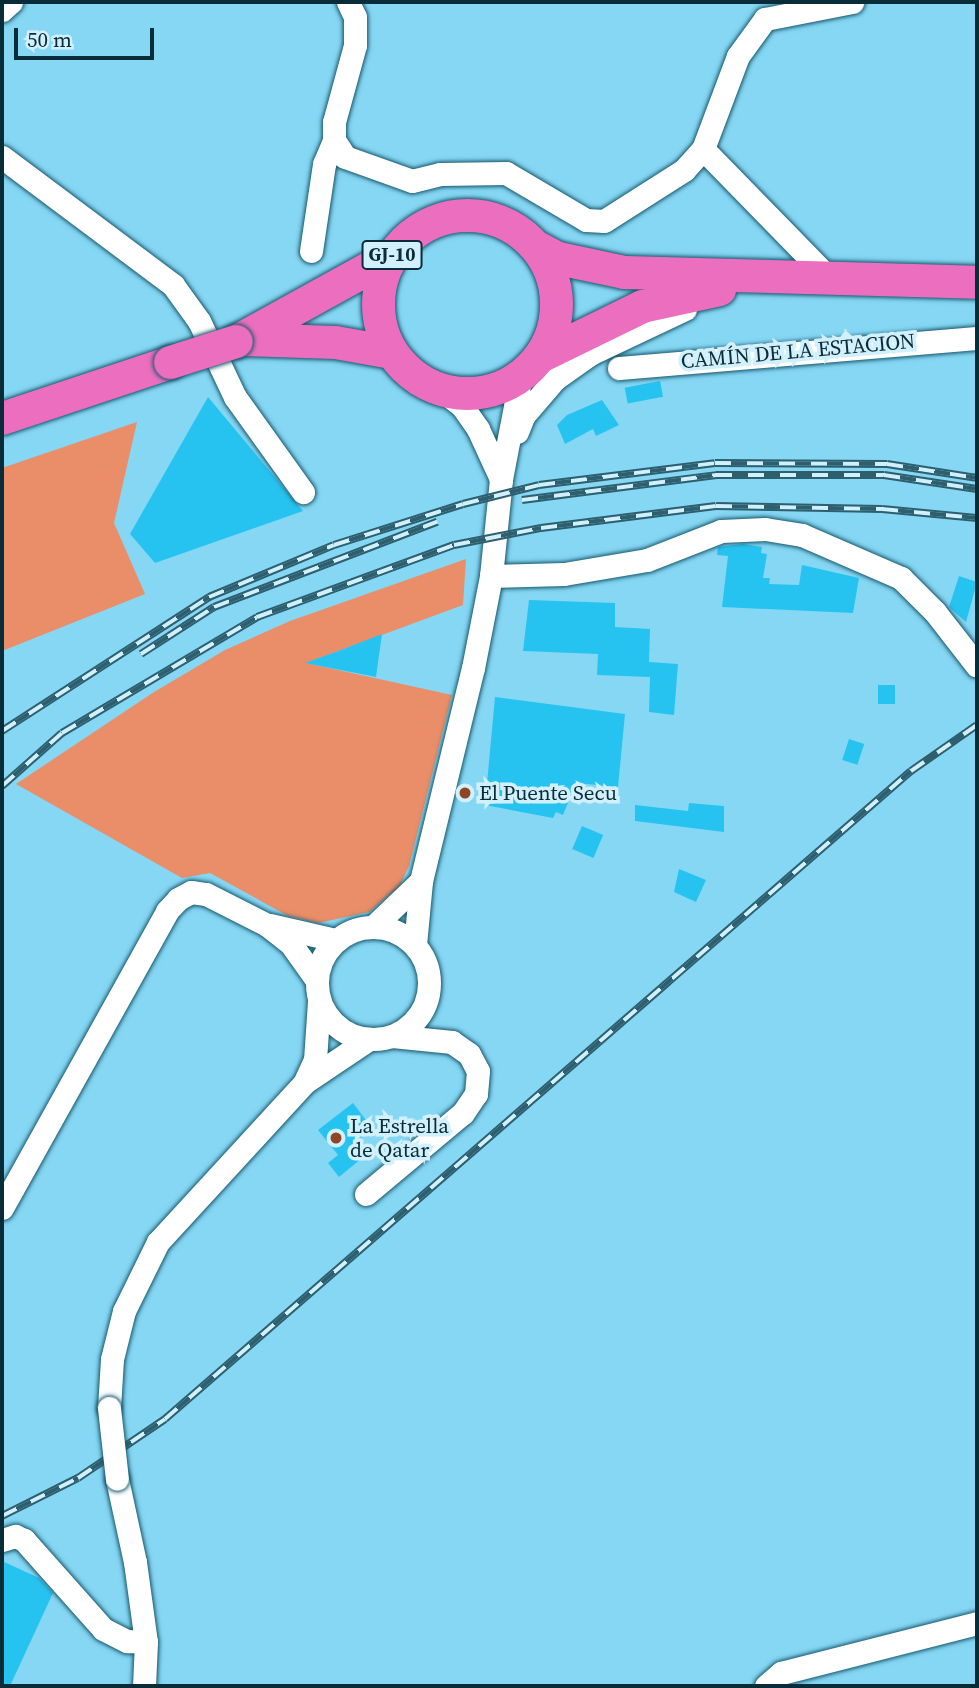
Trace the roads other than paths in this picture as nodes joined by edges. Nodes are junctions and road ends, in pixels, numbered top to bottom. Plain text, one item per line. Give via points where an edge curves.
1 (11, 2) edge
2 (348, 2) edge
3 (852, 2) edge
4 (2, 10) edge
5 (334, 140) junction
6 (703, 149) junction
7 (2, 157) edge
8 (535, 246) junction
9 (311, 251) dead end
10 (392, 255) junction
11 (830, 279) junction
12 (977, 282) edge
13 (741, 287) junction
14 (977, 338) edge
15 (239, 340) junction
16 (391, 352) junction
17 (530, 365) junction
18 (619, 368) dead end
19 (442, 390) junction
20 (2, 418) edge
21 (503, 468) junction
22 (303, 492) dead end
23 (491, 576) junction
24 (977, 666) edge
25 (421, 881) junction
26 (267, 925) junction
27 (375, 925) junction
28 (335, 940) junction
29 (415, 945) junction
30 (429, 986) junction
31 (318, 990) junction
32 (380, 1038) junction
33 (452, 1042) junction
34 (304, 1082) junction
35 (366, 1194) dead end
36 (2, 1208) edge
37 (2, 1540) edge
38 (977, 1623) edge
39 (146, 1642) junction
40 (144, 1686) edge
41 (766, 1686) edge

1 - 4 street
2 - 5 street via 355,17 355,45 334,122
3 - 6 street via 765,19 738,56
5 - 6 street via 345,157 412,181 440,174 506,173 586,220 604,221 684,170
5 - 9 street via 324,164
6 - 11 street
7 - 22 street via 165,277 199,321 235,397
8 - 10 highway, GJ-10 via 504,223 473,214 441,218 411,233
8 - 11 highway, GJ-10 via 558,258 624,272
8 - 17 highway, GJ-10 via 552,274 556,306 552,334
10 - 15 highway, GJ-10
10 - 16 highway, GJ-10 via 380,287 380,322
11 - 12 highway, GJ-10
11 - 13 highway, GJ-10
13 - 17 highway, GJ-10 via 666,297
13 - 21 street via 648,323 555,379 524,415
14 - 18 street, CAMÍN DE LA ESTACION
15 - 16 highway, GJ-10 via 335,342
15 - 20 highway, GJ-10, bridge
16 - 19 highway, GJ-10 via 416,377
17 - 19 highway, GJ-10 via 496,390
17 - 21 street
19 - 21 street via 462,406
21 - 23 street
23 - 24 street via 564,574 647,560 721,531 765,529 802,535 901,578 935,612
23 - 25 street
25 - 27 street
25 - 29 street
26 - 28 street
26 - 31 street via 291,944
26 - 36 street via 206,894 191,892 172,905
27 - 28 street
27 - 29 street via 397,932
28 - 31 street via 322,958
29 - 30 street via 426,964
30 - 32 street via 423,1007 410,1025
30 - 33 street
31 - 32 street via 339,1027
31 - 34 street via 316,1060
32 - 33 street
32 - 34 street
33 - 35 street via 469,1054 478,1071 476,1094 463,1113
34 - 39 street, bridge via 174,1221 132,1287 117,1335 109,1408
37 - 39 street via 15,1536 24,1540 103,1629 127,1641
38 - 41 street via 781,1673
39 - 40 street

